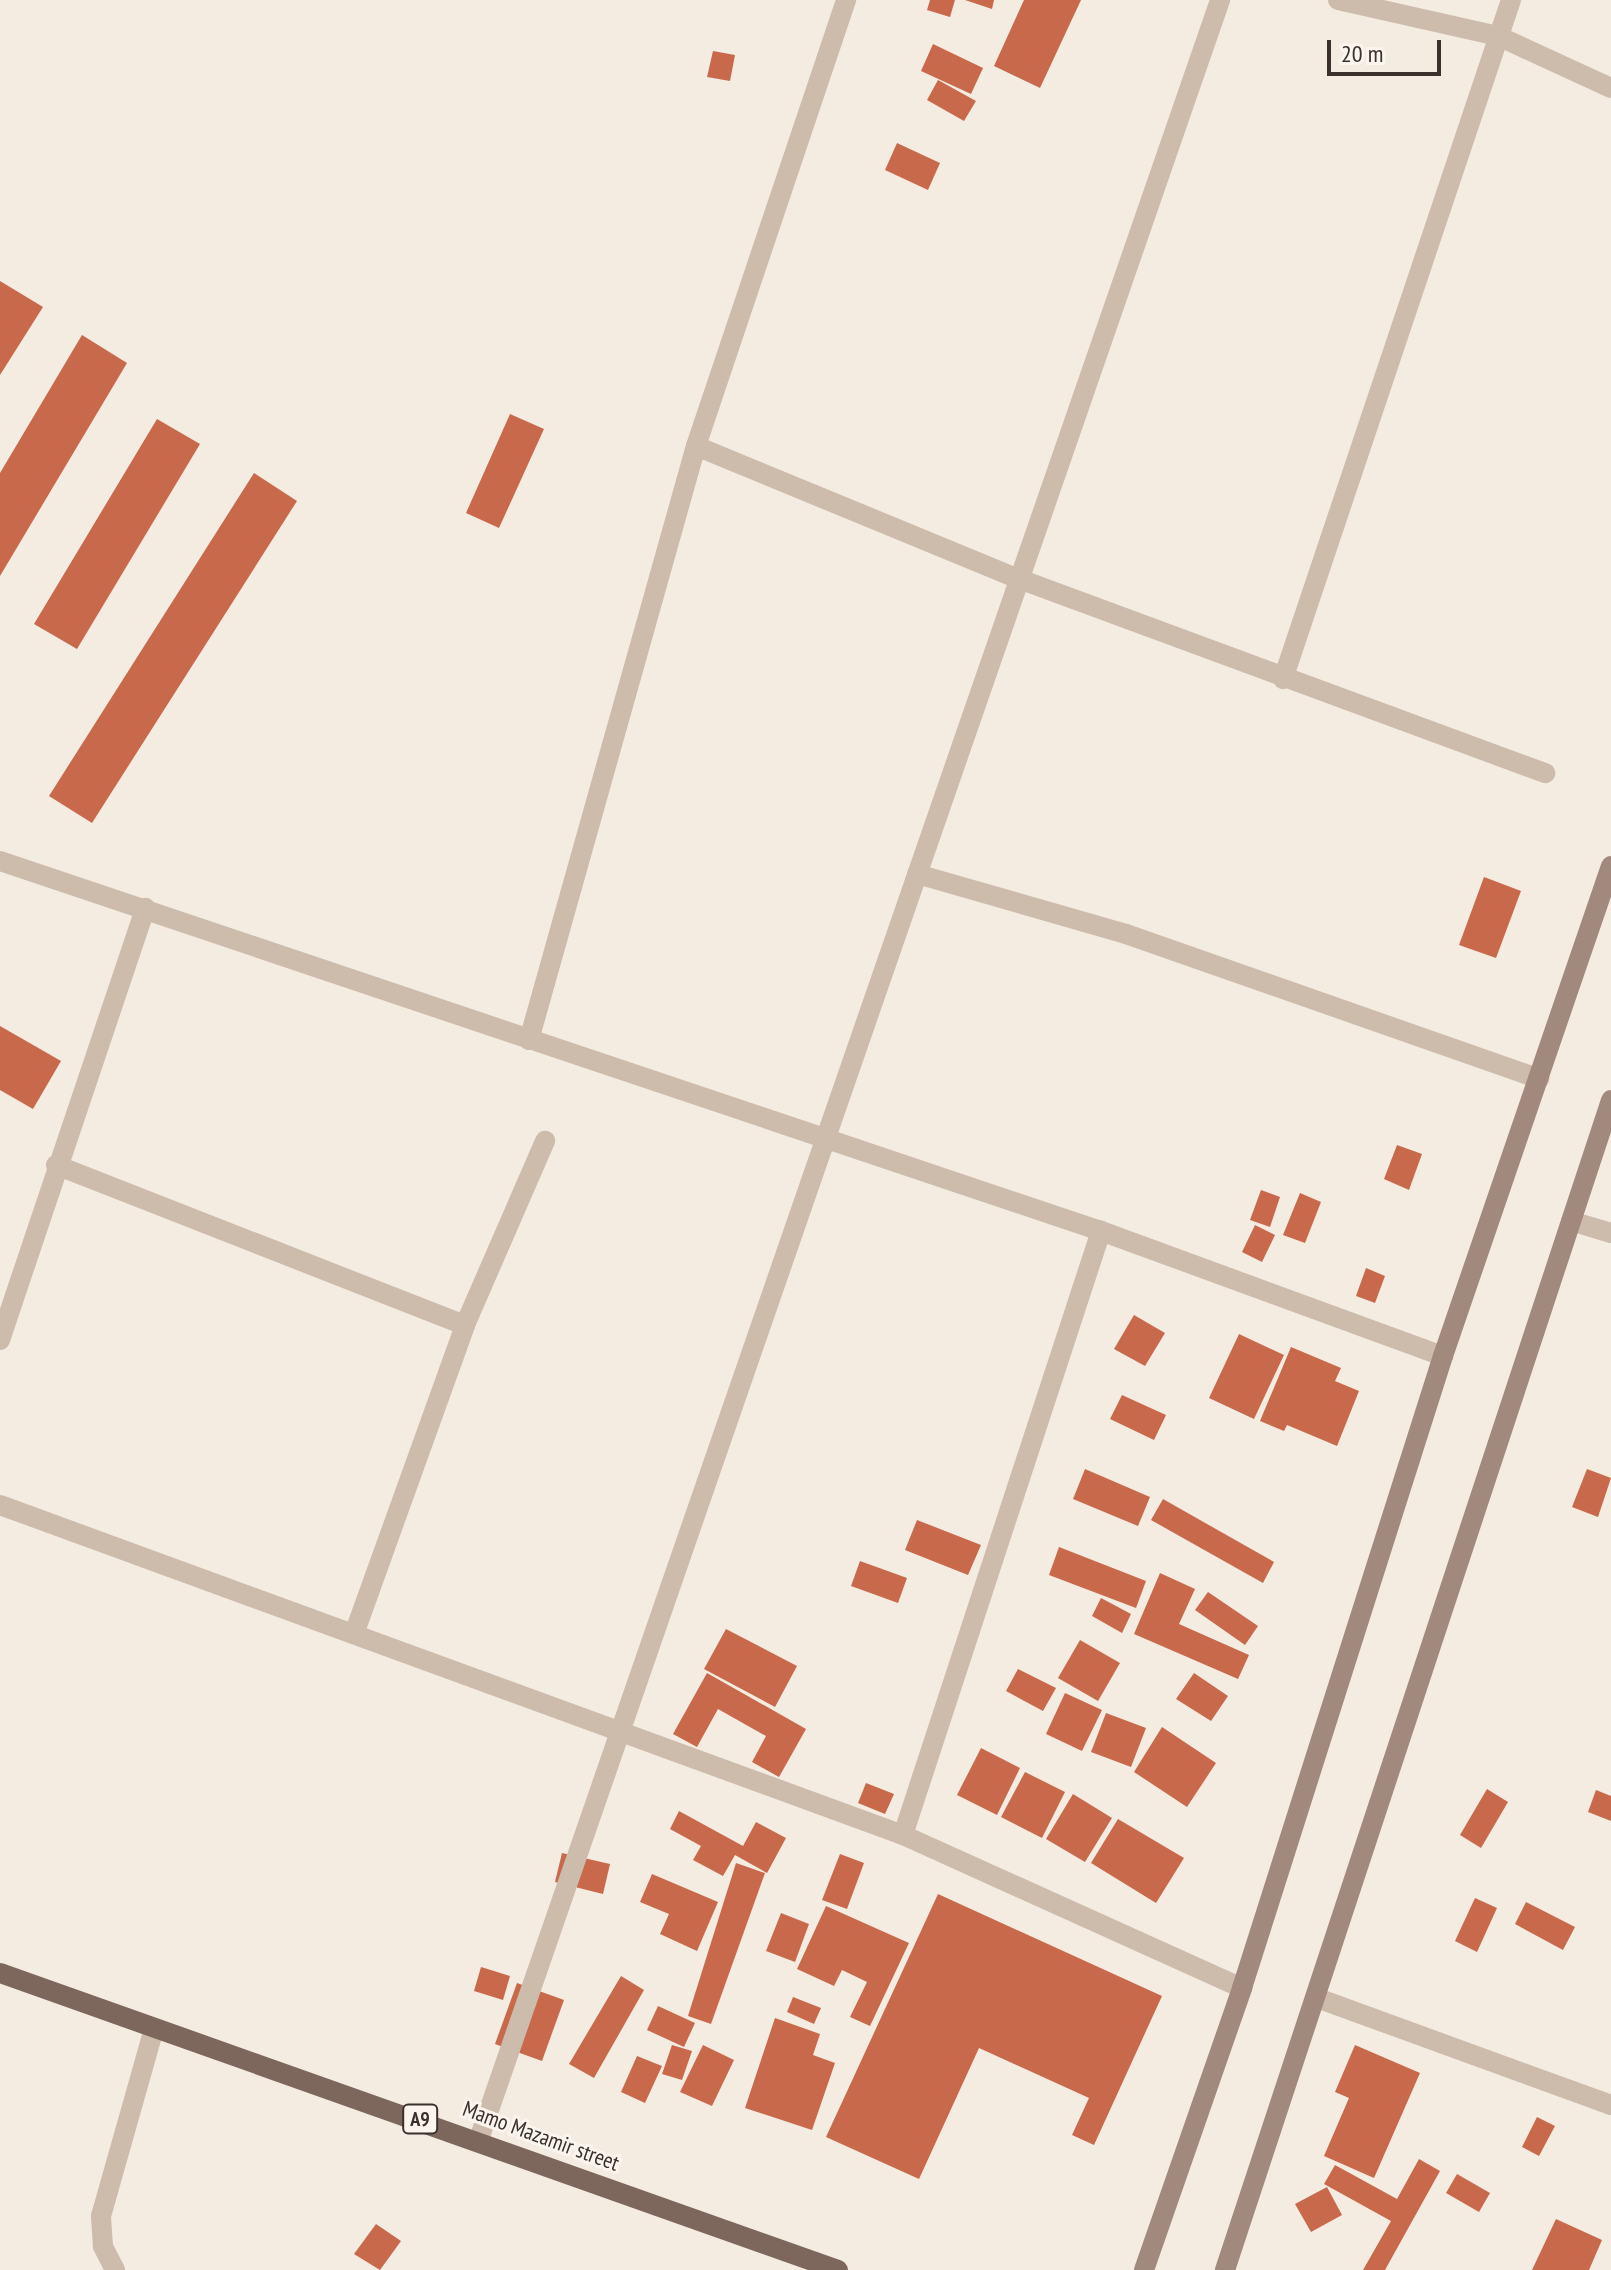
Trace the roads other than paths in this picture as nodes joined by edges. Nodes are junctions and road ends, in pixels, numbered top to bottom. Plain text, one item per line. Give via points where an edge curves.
1 (846, 0) edge
2 (1220, 0) edge
3 (1338, 0) edge
4 (1511, 0) edge
5 (1498, 36) junction
6 (1611, 88) edge
7 (696, 446) junction
8 (1019, 579) junction
9 (1283, 679) junction
10 (1545, 773) dead end
11 (0, 861) edge
12 (1611, 866) edge
13 (917, 874) junction
14 (145, 908) junction
15 (529, 1040) junction
16 (1539, 1079) junction
17 (1611, 1100) edge
18 (826, 1137) junction
19 (545, 1141) dead end
20 (56, 1165) junction
21 (1571, 1221) junction
22 (1101, 1231) junction
23 (1611, 1233) edge
24 (465, 1325) junction
25 (0, 1340) edge
26 (1443, 1356) junction
27 (0, 1505) edge
28 (354, 1634) junction
29 (620, 1731) junction
30 (903, 1835) junction
31 (0, 1973) edge
32 (1242, 1988) junction
33 (1317, 1998) junction
34 (154, 2029) junction
35 (1611, 2105) edge
36 (479, 2139) junction
37 (115, 2270) edge
38 (838, 2270) edge
39 (1144, 2270) edge
40 (1225, 2270) edge

1 - 7 street
2 - 8 street
3 - 5 street
4 - 5 street
5 - 6 street
5 - 9 street
7 - 8 street
7 - 15 street
8 - 9 street
8 - 13 street
9 - 10 street
11 - 14 street
12 - 16 main road
13 - 16 street via 1126,934
13 - 18 street
14 - 15 street
14 - 20 street
15 - 18 street
16 - 26 main road
17 - 21 main road
18 - 22 street
18 - 29 street
19 - 24 street
20 - 24 street
20 - 25 street
21 - 23 street
21 - 33 main road
22 - 26 street
22 - 30 street
24 - 28 street
26 - 32 main road
27 - 28 street
28 - 29 street
29 - 30 street
29 - 36 street
30 - 32 street
31 - 34 main road, Mamo Mazamir street / A9
32 - 39 main road
33 - 35 street
33 - 40 main road
34 - 36 main road, Mamo Mazamir street / A9
34 - 37 street via 101,2216 103,2246
36 - 38 main road, Mamo Mazamir street / A9

